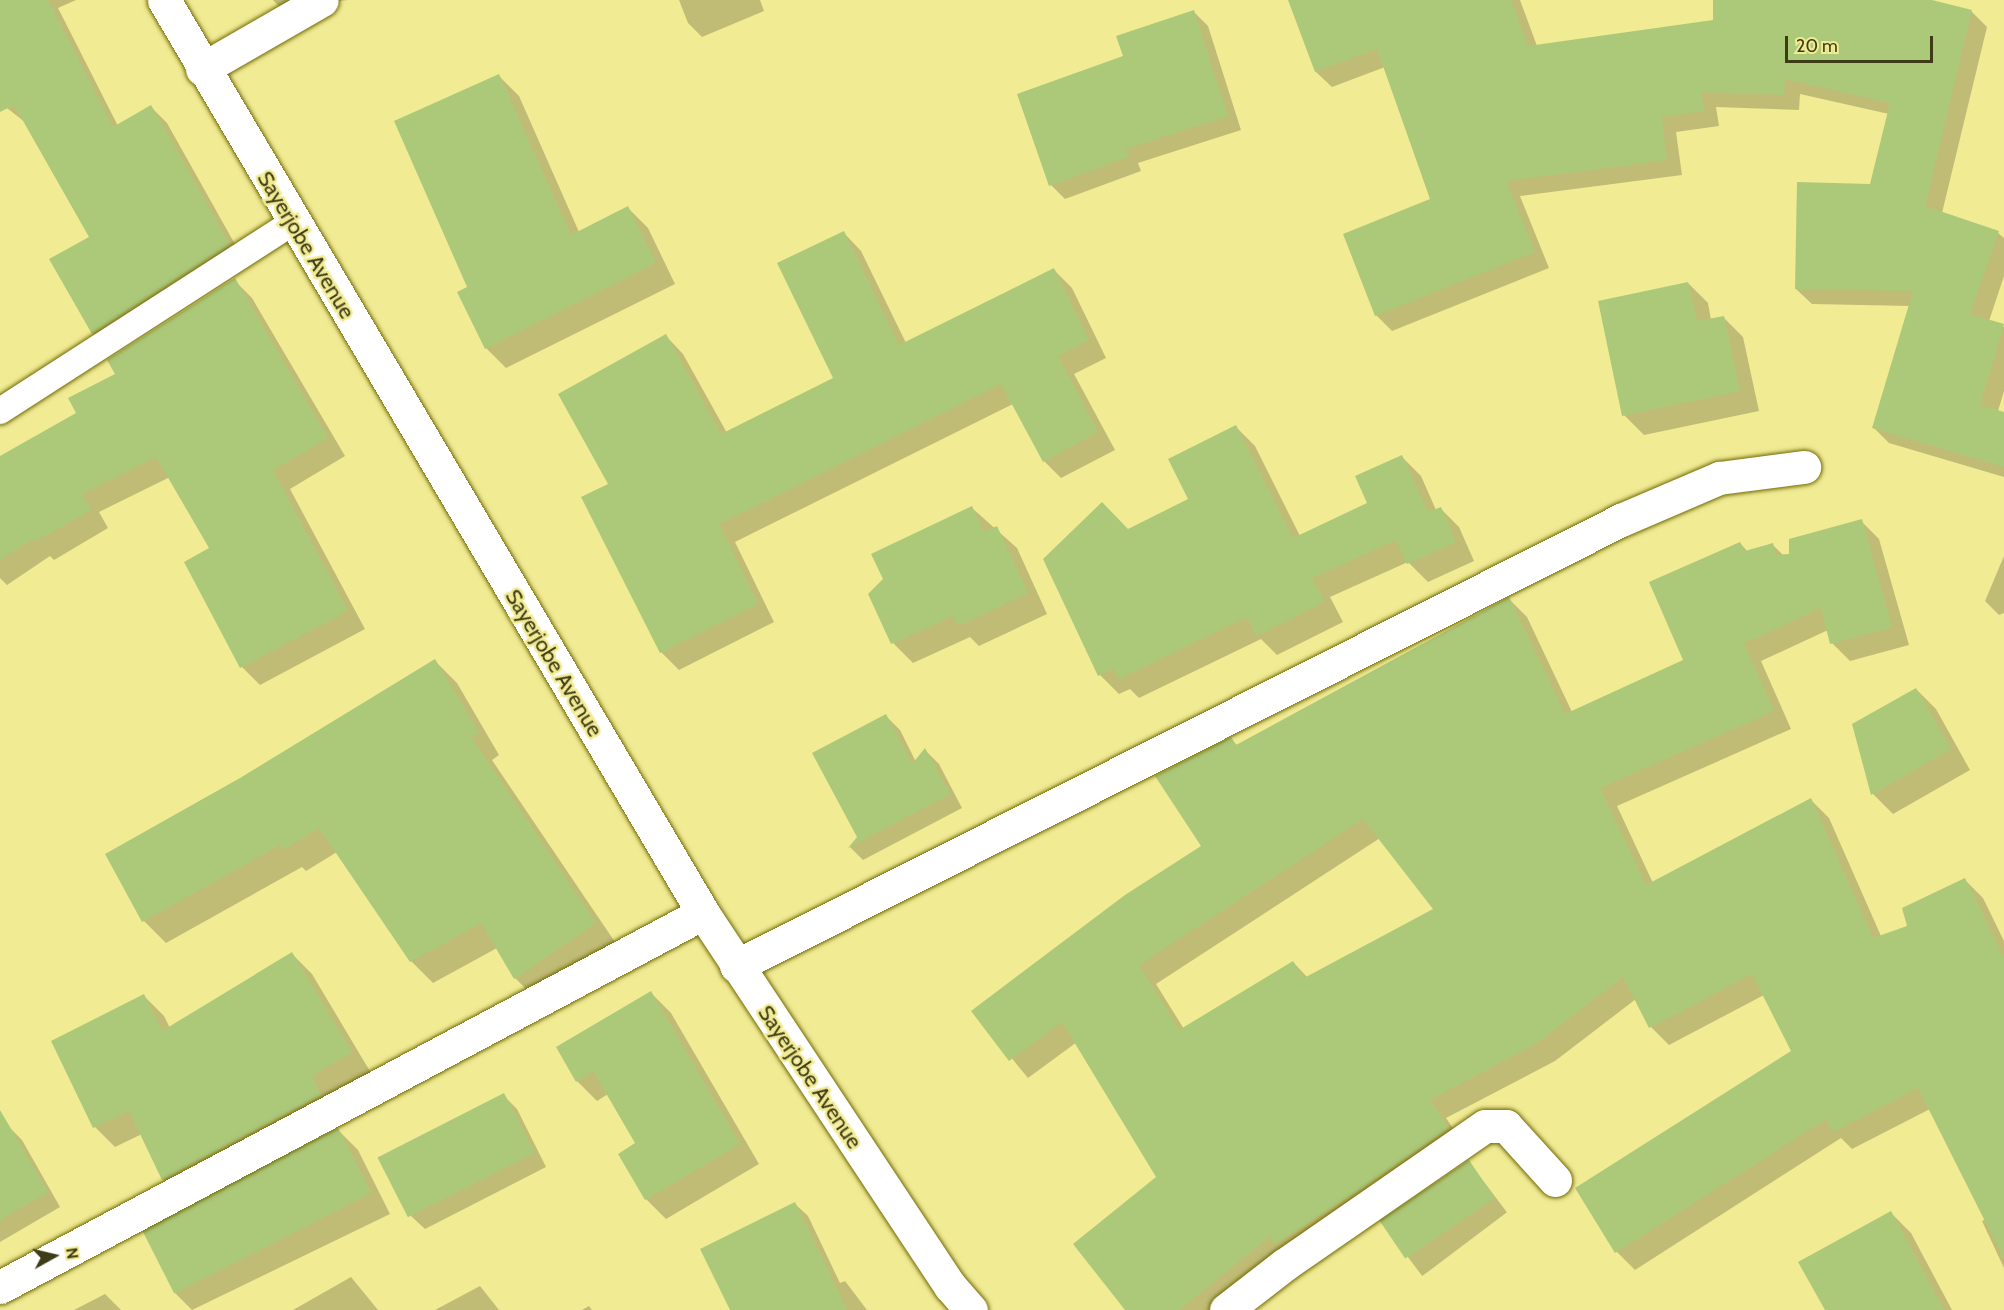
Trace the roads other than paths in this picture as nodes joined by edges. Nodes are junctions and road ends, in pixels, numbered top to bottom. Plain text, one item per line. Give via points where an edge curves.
1 (164, 0) edge
2 (322, 0) edge
3 (202, 69) junction
4 (292, 223) junction
5 (0, 411) edge
6 (1804, 467) dead end
7 (703, 914) junction
8 (736, 966) junction
9 (1555, 1180) dead end
10 (0, 1287) edge
11 (971, 1310) edge
12 (1226, 1310) edge

1 - 3 street, Sayerjobe Avenue
2 - 3 street
3 - 4 street, Sayerjobe Avenue
4 - 5 lane
4 - 7 street, Sayerjobe Avenue
6 - 8 street via 1719,478 1621,520
7 - 8 street, Sayerjobe Avenue
7 - 10 street
8 - 11 street, Sayerjobe Avenue via 950,1286
9 - 12 street via 1506,1126 1485,1126 1284,1265

